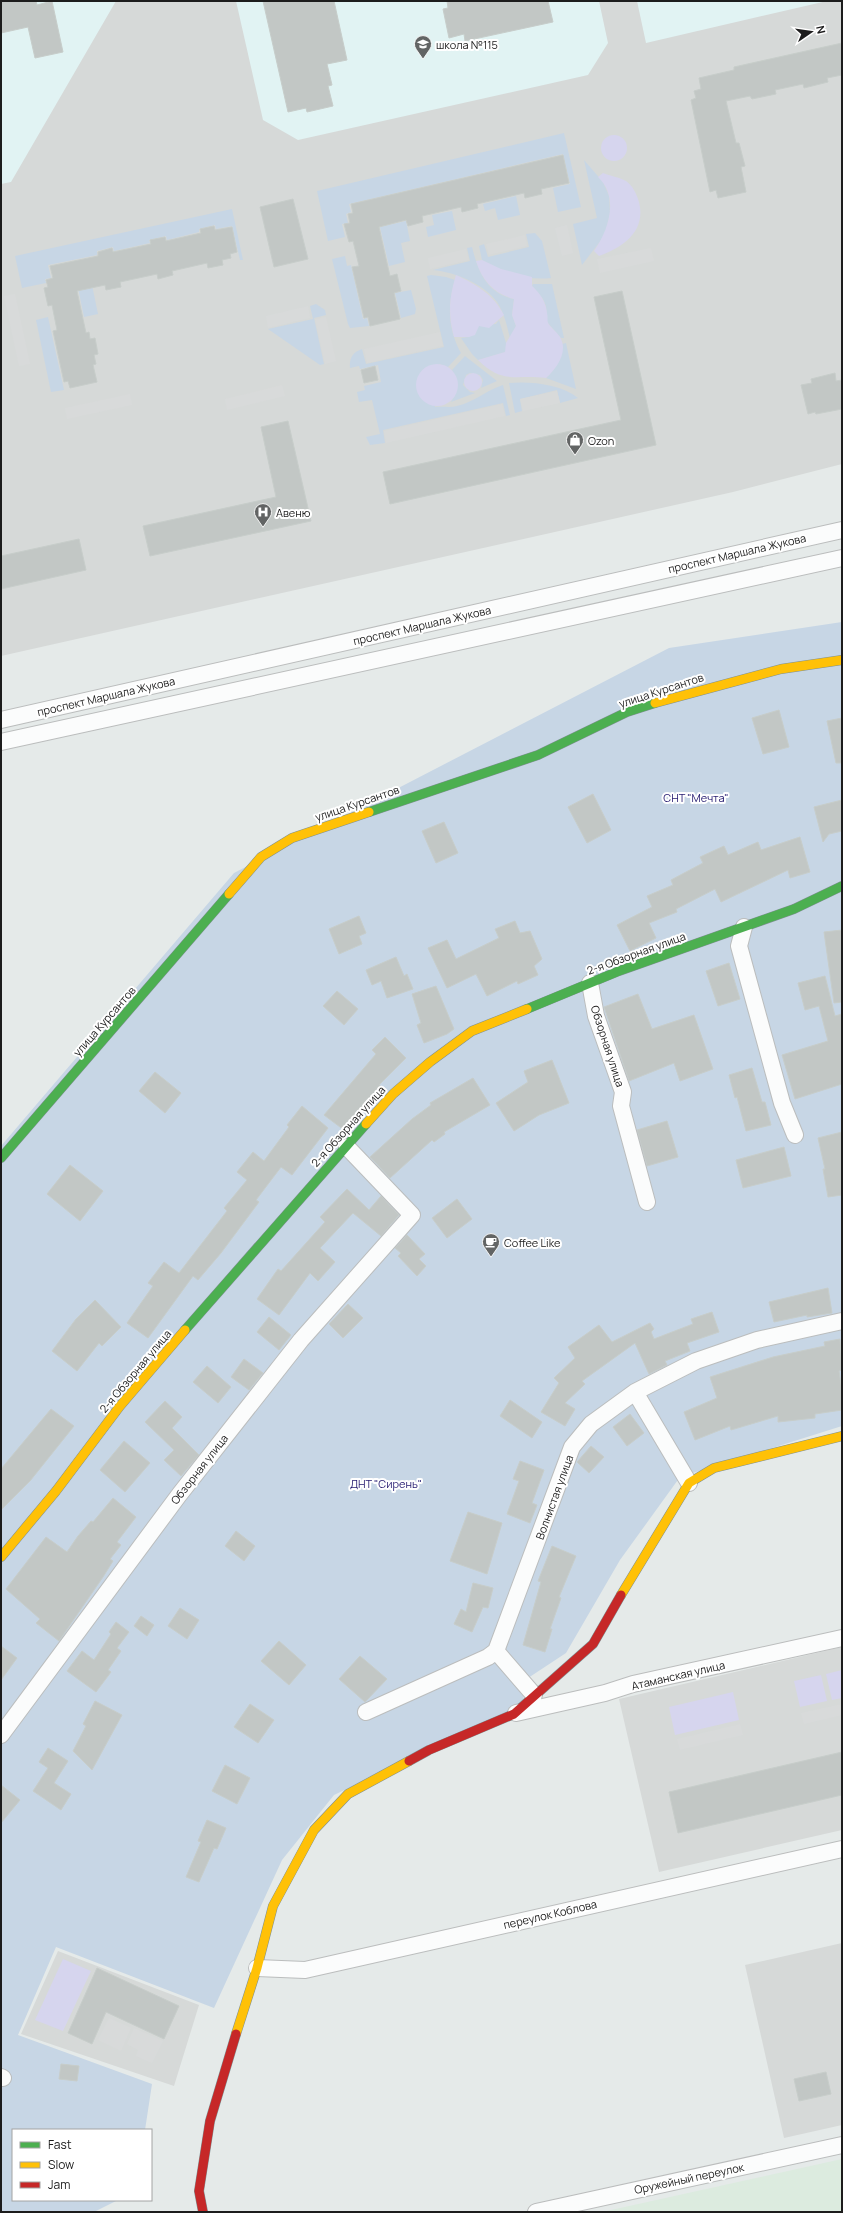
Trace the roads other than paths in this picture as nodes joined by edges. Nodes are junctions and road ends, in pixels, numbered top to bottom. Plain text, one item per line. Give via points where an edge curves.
1 (842, 530) edge
2 (842, 558) edge
3 (842, 660) edge
4 (1, 720) edge
5 (1, 742) edge
6 (842, 886) edge
7 (744, 927) junction
8 (590, 983) junction
9 (795, 1135) dead end
10 (347, 1146) junction
11 (1, 1158) edge
12 (647, 1202) dead end
13 (842, 1322) edge
14 (636, 1392) junction
15 (842, 1436) edge
16 (689, 1483) junction
17 (1, 1558) edge
18 (842, 1638) edge
19 (496, 1651) junction
20 (534, 1695) junction
21 (366, 1712) dead end
22 (514, 1714) junction
23 (1, 1735) edge
24 (842, 1849) edge
25 (258, 1968) junction
26 (842, 2145) edge
27 (204, 2212) edge
28 (536, 2212) edge

1 - 4 street, проспект Маршала Жукова
2 - 5 street, проспект Маршала Жукова
3 - 11 street, улица Курсантов via 774,671 627,712 538,755 292,838 262,857
6 - 7 street, 2-я Обзорная улица via 794,909
7 - 8 street, 2-я Обзорная улица
7 - 9 street via 739,946 782,1103
8 - 10 street, 2-я Обзорная улица via 472,1031 393,1094
8 - 12 street, Обзорная улица via 596,1016 623,1092 621,1106
10 - 17 street, 2-я Обзорная улица via 120,1406 56,1491
10 - 23 street, Обзорная улица via 412,1215 281,1365 179,1495
13 - 14 street, Волнистая улица via 758,1340 696,1361
14 - 16 street
14 - 19 street, Волнистая улица via 591,1424 572,1447
15 - 16 street via 714,1468
16 - 20 street via 649,1546 593,1644
18 - 22 street, Атаманская улица via 633,1684
19 - 20 street
19 - 21 street via 488,1657
20 - 22 street
22 - 25 street via 429,1750 348,1794 314,1830 273,1906
24 - 25 street, переулок Коблова via 305,1970
25 - 27 street via 210,2121 199,2191
26 - 28 street, Оружейный переулок

